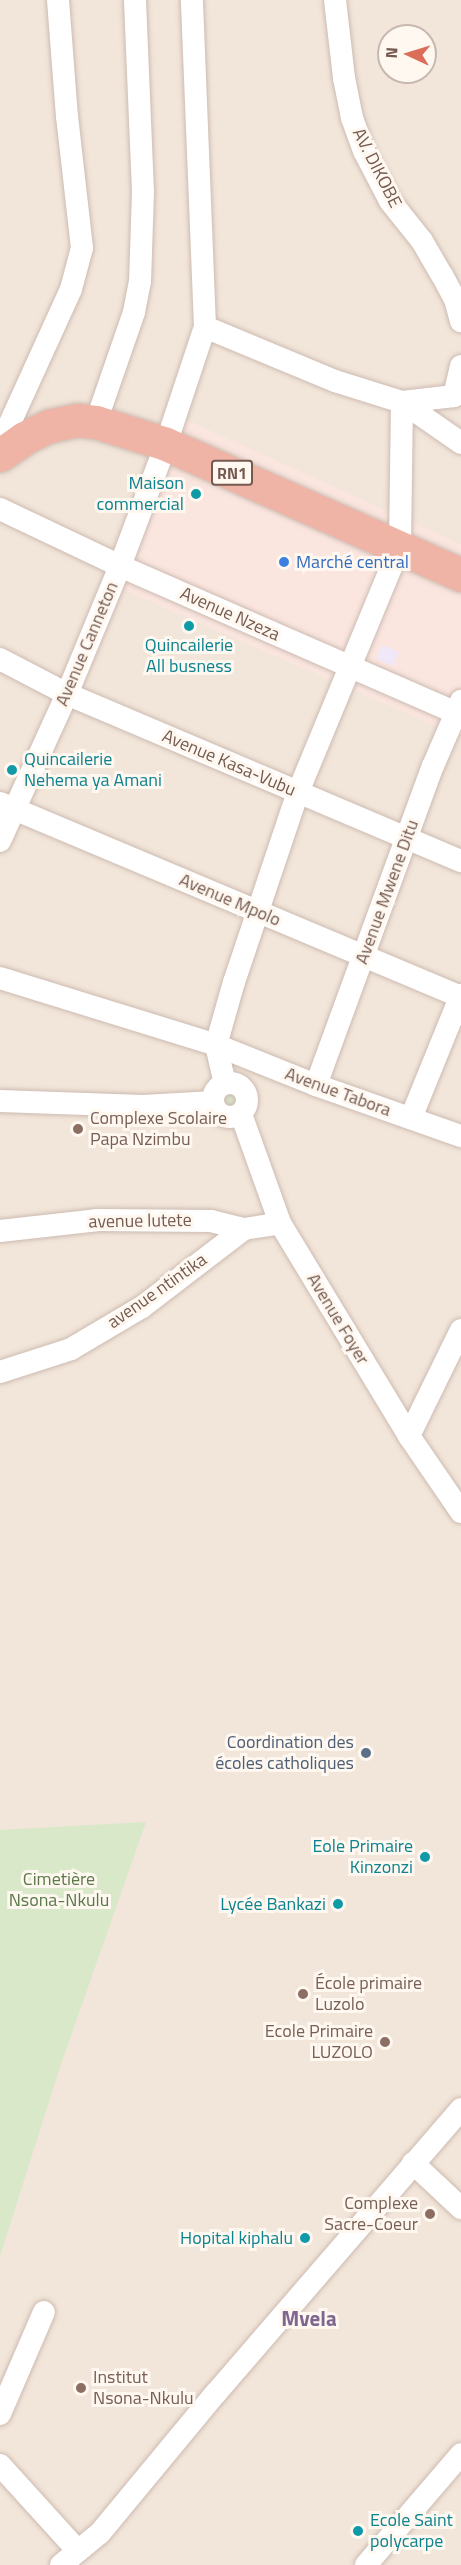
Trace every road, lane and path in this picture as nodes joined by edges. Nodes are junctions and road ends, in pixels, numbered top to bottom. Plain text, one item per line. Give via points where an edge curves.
1 (58, 0) edge
2 (135, 0) edge
3 (192, 0) edge
4 (335, 0) edge
5 (461, 321) edge
6 (205, 327) junction
7 (461, 366) edge
8 (402, 402) junction
9 (7, 407) edge
10 (96, 422) junction
11 (461, 442) edge
12 (166, 444) junction
13 (0, 445) edge
14 (0, 456) edge
15 (0, 509) edge
16 (400, 546) junction
17 (120, 566) junction
18 (461, 575) edge
19 (0, 659) edge
20 (349, 666) junction
21 (67, 694) junction
22 (459, 710) edge
23 (298, 792) junction
24 (8, 806) edge
25 (406, 839) junction
26 (0, 841) edge
27 (461, 861) edge
28 (257, 911) junction
29 (364, 956) junction
30 (0, 978) edge
31 (461, 997) edge
32 (216, 1045) junction
33 (316, 1085) junction
34 (219, 1093) junction
35 (0, 1101) edge
36 (411, 1118) junction
37 (461, 1137) edge
38 (280, 1223) junction
39 (244, 1229) junction
40 (0, 1231) edge
41 (461, 1330) edge
42 (0, 1372) edge
43 (409, 1436) junction
44 (461, 1512) edge
45 (461, 2109) edge
46 (413, 2163) junction
47 (461, 2208) edge
48 (44, 2312) dead end
49 (0, 2414) edge
50 (461, 2454) edge
51 (0, 2465) edge
52 (70, 2558) edge
53 (366, 2565) edge

1 - 9 street via 82,248 57,322
2 - 10 street via 142,128 140,282 134,312
3 - 6 street
4 - 5 street, AV. DIKOBE via 344,78 364,151 390,201 442,274
6 - 8 street via 335,381
6 - 12 street, Avenue Canneton
7 - 8 street via 454,396
8 - 11 street
8 - 16 street
9 - 13 street
10 - 12 highway, RN1
10 - 14 highway, RN1 via 77,420 49,426
12 - 16 highway, RN1
12 - 17 street, Avenue Canneton
15 - 17 street, Avenue Nzeza
16 - 18 highway, RN1
16 - 20 street
17 - 20 street, Avenue Nzeza
17 - 21 street, Avenue Canneton
19 - 21 street, Avenue Kasa-Vubu
20 - 22 street, Avenue Nzeza
20 - 23 street
21 - 23 street, Avenue Kasa-Vubu
21 - 24 street, Avenue Canneton
22 - 25 street, Avenue Mwene Ditu
23 - 25 street, Avenue Kasa-Vubu
23 - 28 street
24 - 26 street, Avenue Canneton
24 - 28 street, Avenue Mpolo
25 - 27 street, Avenue Kasa-Vubu
25 - 29 street, Avenue Mwene Ditu
28 - 29 street, Avenue Mpolo
28 - 32 street
29 - 31 street, Avenue Mpolo
29 - 33 street, Avenue Mwene Ditu
30 - 32 street, Avenue Tabora
31 - 36 street
32 - 33 street, Avenue Tabora
32 - 34 street
33 - 36 street, Avenue Tabora
34 - 35 street via 143,1106
34 - 38 street, Avenue Foyer via 237,1084 245,1092 247,1104 241,1113
36 - 37 street, Avenue Tabora
38 - 39 street, avenue lutete
38 - 43 street, Avenue Foyer
39 - 40 street, avenue lutete via 211,1221 110,1220
39 - 42 street, avenue ntintika via 142,1307 71,1349
41 - 43 street
43 - 44 street, Avenue Foyer
45 - 46 street
46 - 47 street
46 - 52 street via 108,2524
48 - 49 street
50 - 53 street
51 - 52 street

